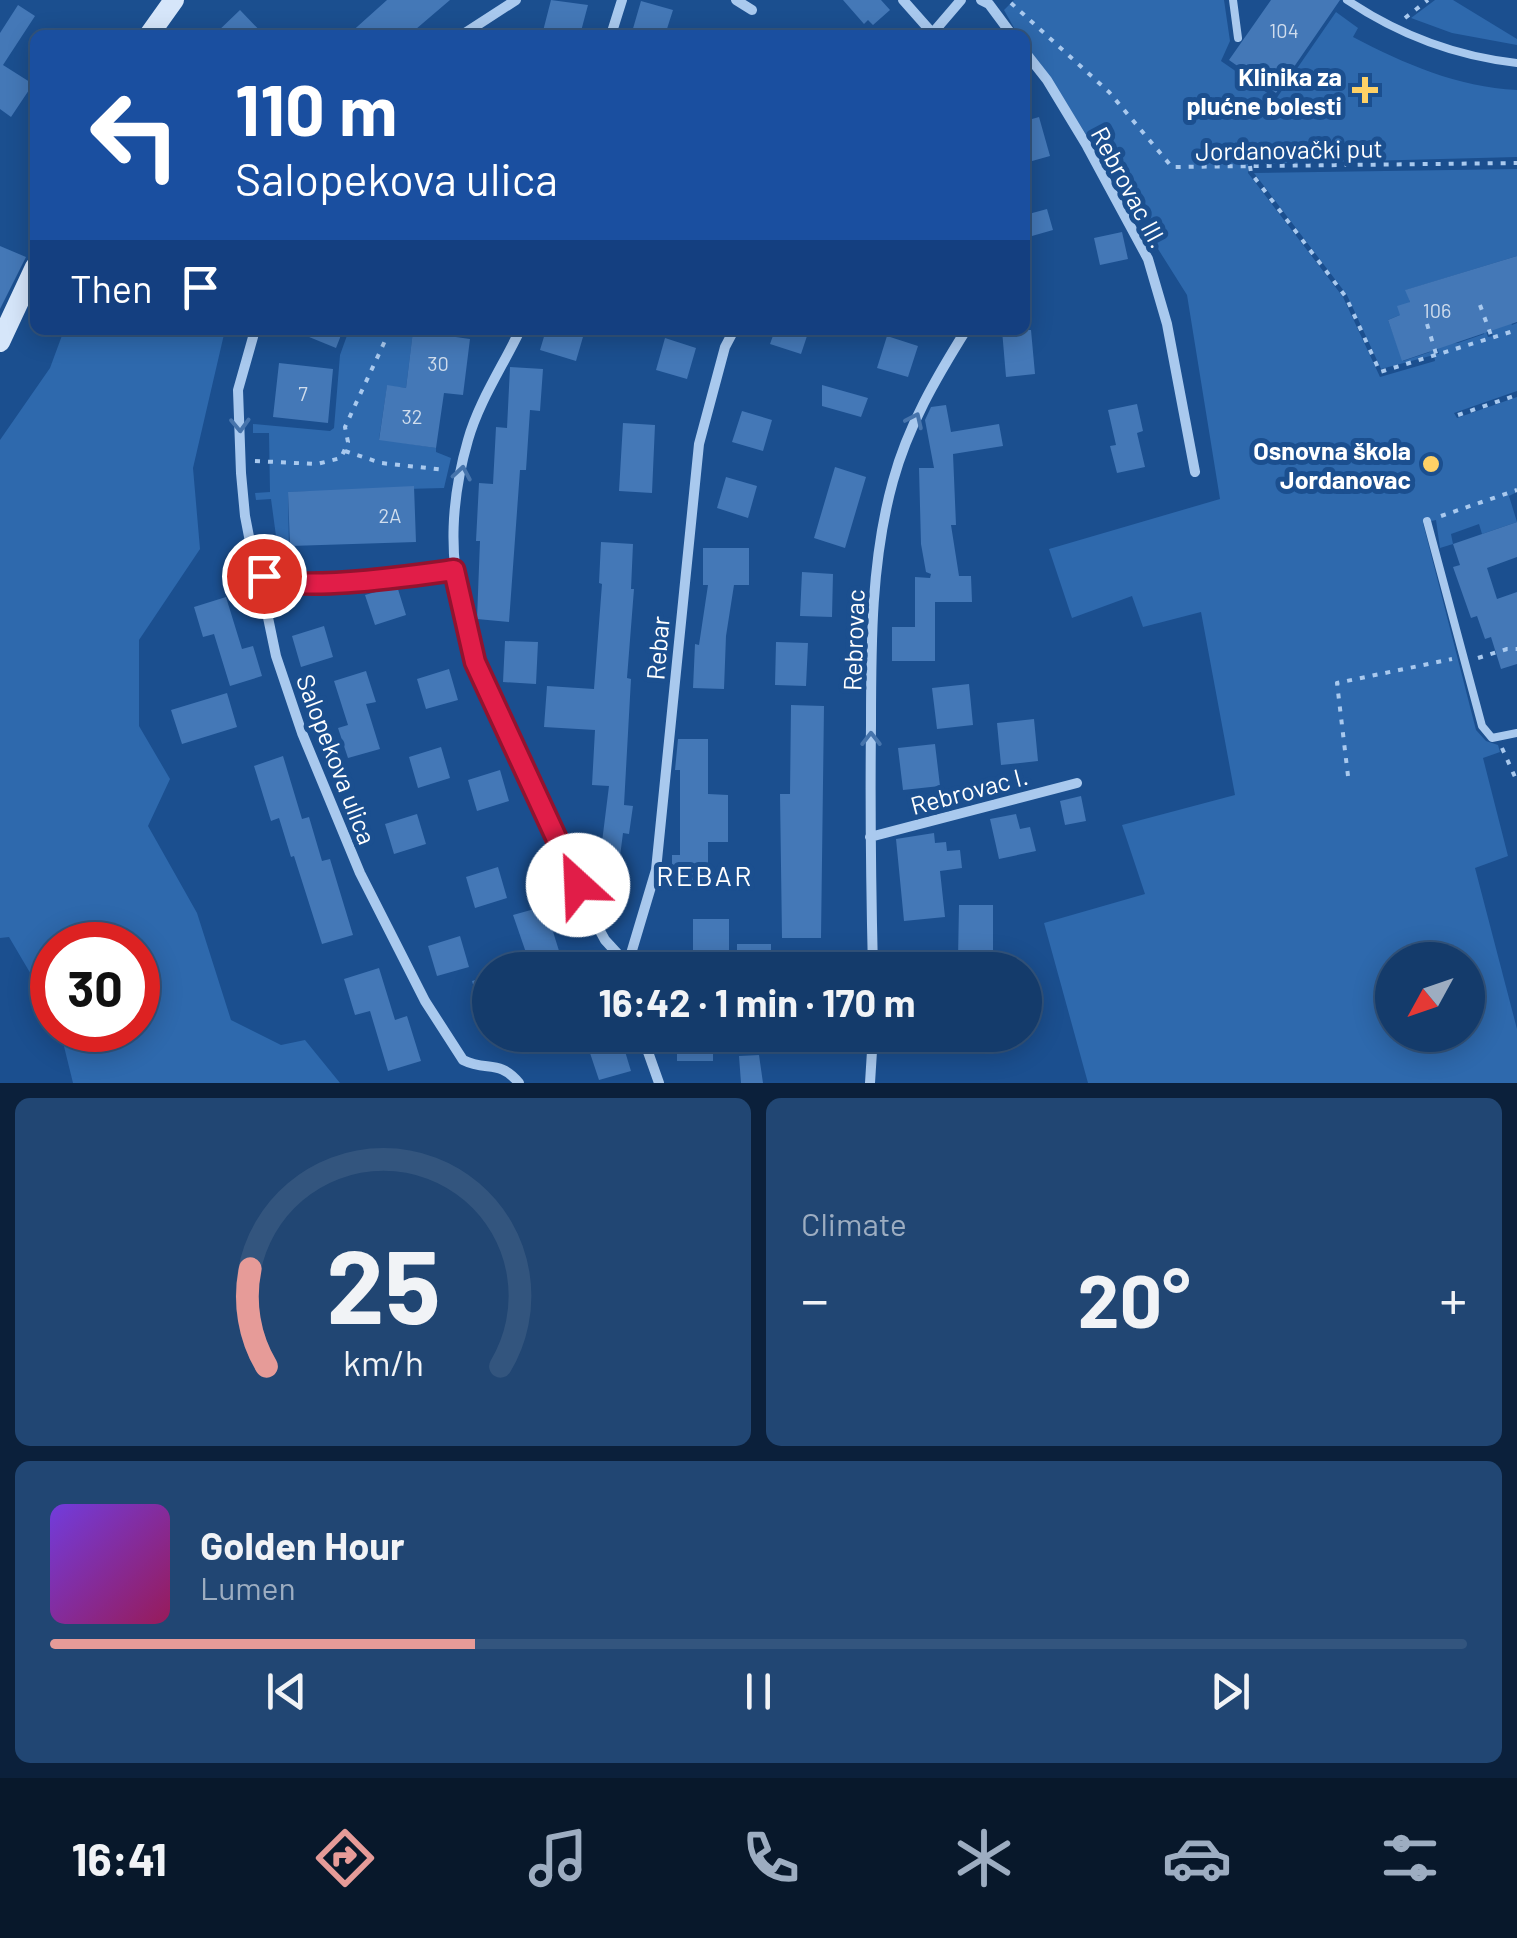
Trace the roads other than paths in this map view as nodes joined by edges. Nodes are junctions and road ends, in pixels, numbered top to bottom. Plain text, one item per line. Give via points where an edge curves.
1 (174, 0) edge
2 (516, 0) edge
3 (622, 0) edge
4 (736, 0) edge
5 (903, 0) edge
6 (961, 0) edge
7 (981, 0) edge
8 (1233, 0) edge
9 (1346, 0) edge
10 (752, 10) dead end
11 (153, 30) edge
12 (470, 30) edge
13 (613, 30) edge
14 (929, 30) edge
15 (935, 30) edge
16 (1008, 30) edge
17 (1238, 38) dead end
18 (1030, 58) edge
19 (1517, 63) edge
20 (30, 278) edge
21 (253, 335) edge
22 (518, 335) edge
23 (732, 335) edge
24 (963, 335) edge
25 (0, 342) edge
26 (1195, 472) dead end
27 (1427, 521) road end
28 (454, 570) junction
29 (264, 576) junction
30 (1517, 734) edge
31 (1077, 783) dead end
32 (870, 837) junction
33 (615, 952) edge
34 (631, 952) edge
35 (873, 952) edge
36 (648, 1052) edge
37 (873, 1052) edge
38 (519, 1083) edge
39 (659, 1083) edge
40 (870, 1083) edge

1 - 11 street
2 - 12 street
3 - 13 street
4 - 10 street
5 - 14 street
6 - 15 street
7 - 16 street
8 - 17 lane
9 - 19 lane via 1416,39
18 - 26 street, Rebrovac III. via 1148,259
20 - 25 street
21 -> 29 street via 238,390 241,456 252,552
28 -> 22 street via 468,438
23 - 34 street, Rebar via 699,444 656,870
32 -> 24 street, Rebrovac via 876,564 909,434
27 - 30 lane via 1482,726 1492,738
28 - 29 street via 285,584
28 - 33 street via 475,662
29 - 38 street, Salopekova ulica via 276,656 360,873 463,1060 496,1065
31 - 32 street, Rebrovac I.
32 - 35 street, Rebrovac
36 - 39 street
37 - 40 street

